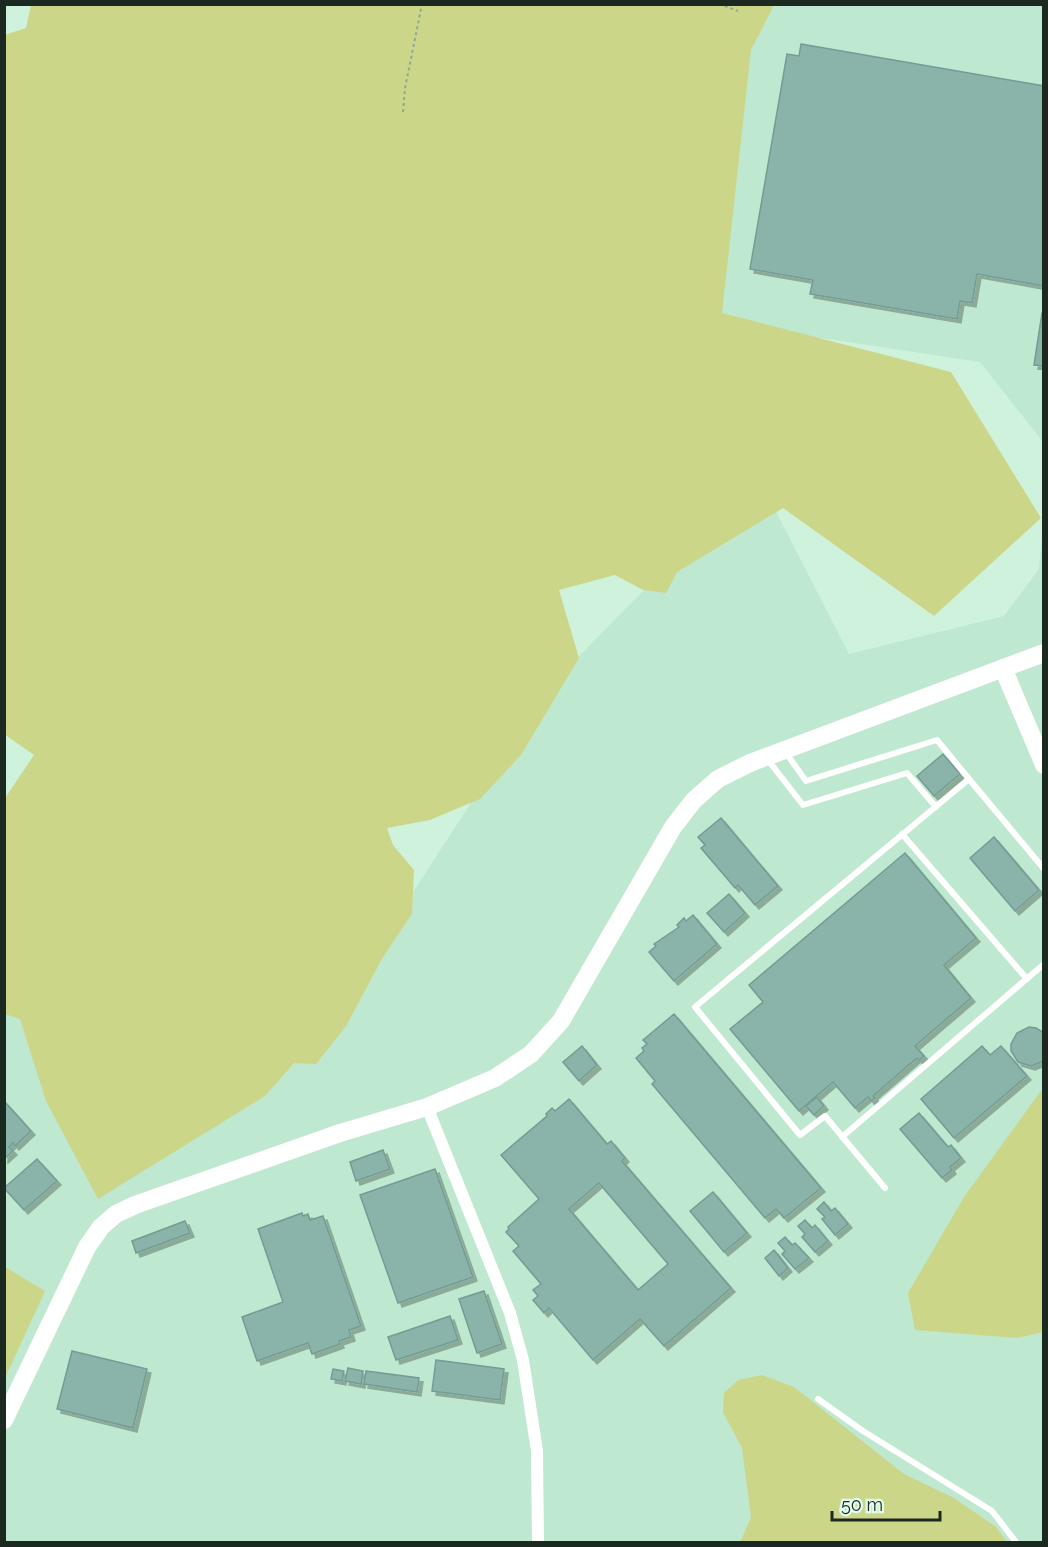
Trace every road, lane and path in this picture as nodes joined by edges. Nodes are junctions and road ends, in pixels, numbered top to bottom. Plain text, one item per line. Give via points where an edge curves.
1 (422, 4) edge
2 (720, 4) edge
3 (738, 10) dead end
4 (403, 112) dead end
5 (1044, 653) edge
6 (1003, 668) junction
7 (784, 750) junction
8 (766, 757) junction
9 (1044, 765) edge
10 (969, 779) junction
11 (936, 807) junction
12 (902, 834) junction
13 (1044, 868) edge
14 (1044, 964) edge
15 (1027, 979) junction
16 (427, 1107) junction
17 (843, 1137) junction
18 (885, 1188) dead end
19 (818, 1399) dead end
20 (4, 1420) edge
21 (538, 1542) edge
22 (1016, 1542) edge

1 - 4 path
2 - 3 path
5 - 6 street
6 - 7 street
6 - 9 street
7 - 8 street
7 - 10 lane via 806,781 937,740
8 - 11 lane via 804,805 907,773
8 - 16 street via 718,779 694,800 673,827 561,1021 531,1054 495,1078
10 - 11 lane
10 - 13 lane
11 - 12 lane
12 - 15 lane
12 - 17 lane via 695,1007 800,1135 825,1116
14 - 15 lane
15 - 17 lane
16 - 20 street via 340,1132 116,1214 87,1247
16 - 21 street via 510,1313 523,1360 537,1451
17 - 18 lane
19 - 22 lane via 992,1511

